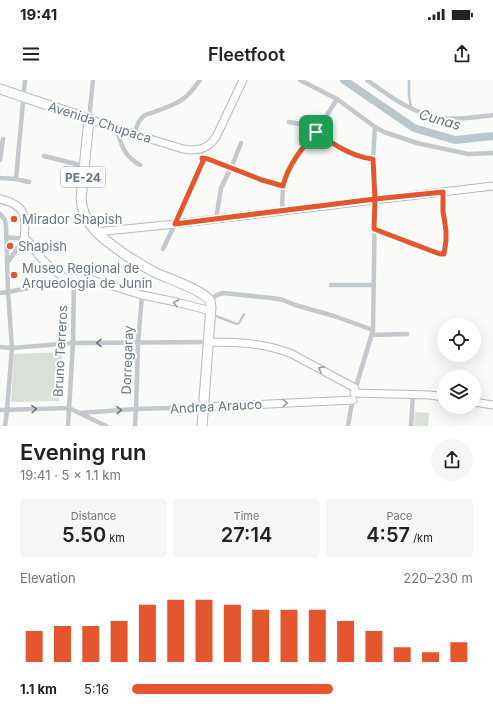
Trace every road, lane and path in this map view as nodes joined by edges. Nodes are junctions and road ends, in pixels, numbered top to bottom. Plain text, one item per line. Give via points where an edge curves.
1 (25, 80) edge
2 (93, 80) edge
3 (200, 80) edge
4 (243, 80) edge
5 (300, 80) edge
6 (367, 80) edge
7 (409, 80) edge
8 (0, 89) edge
9 (23, 96) junction
10 (337, 100) junction
11 (411, 108) junction
12 (493, 116) edge
13 (89, 119) junction
14 (288, 122) dead end
15 (375, 127) junction
16 (118, 129) junction
17 (316, 132) junction
18 (134, 134) junction
19 (3, 139) dead end
20 (241, 144) dead end
21 (200, 149) junction
22 (493, 153) edge
23 (44, 156) dead end
24 (202, 158) junction
25 (373, 159) junction
26 (0, 160) edge
27 (140, 165) dead end
28 (84, 166) junction
29 (231, 168) junction
30 (0, 178) edge
31 (16, 179) junction
32 (29, 182) dead end
33 (283, 186) junction
34 (493, 186) edge
35 (443, 192) junction
36 (0, 199) edge
37 (375, 199) junction
38 (283, 211) junction
39 (0, 214) edge
40 (216, 219) junction
41 (175, 224) junction
42 (374, 229) junction
43 (96, 232) junction
44 (6, 238) junction
45 (24, 239) junction
46 (163, 249) dead end
47 (8, 262) junction
48 (65, 278) junction
49 (74, 278) junction
50 (331, 285) dead end
51 (374, 285) junction
52 (8, 292) junction
53 (0, 293) edge
54 (142, 295) junction
55 (210, 301) junction
56 (211, 313) junction
57 (244, 314) dead end
58 (374, 330) junction
59 (407, 334) dead end
60 (372, 335) junction
61 (209, 342) junction
62 (138, 343) junction
63 (73, 344) junction
64 (0, 347) edge
65 (12, 348) junction
66 (354, 394) junction
67 (413, 394) junction
68 (437, 396) edge
69 (481, 403) edge
70 (493, 405) edge
71 (204, 407) junction
72 (69, 408) junction
73 (136, 409) junction
74 (0, 410) edge
75 (7, 410) junction
76 (80, 413) junction
77 (5, 426) edge
78 (68, 426) edge
79 (106, 426) edge
80 (134, 426) edge
81 (202, 426) edge
82 (348, 426) edge
83 (412, 426) edge

1 - 9 street
2 - 13 street
3 - 18 street via 188,96 176,104 141,117
4 - 21 street via 216,137
5 - 10 street
6 - 11 street
7 - 11 lane
8 - 9 highway, Avenida Chupaca
9 - 13 highway, Avenida Chupaca
9 - 31 street
10 - 15 street
10 - 17 street
11 - 12 street via 428,115 448,118
13 - 16 street, Avenida Chupaca
13 - 28 highway, PE-24
14 - 17 street via 300,124
15 - 22 street via 417,143 468,154
15 - 25 street
16 - 18 street, Avenida Chupaca
16 - 27 street via 122,148 132,161
17 - 25 street via 352,154
17 - 33 street via 294,161
18 - 21 street, Avenida Chupaca via 183,149
19 - 26 street
20 - 29 street
21 - 24 street
23 - 28 street
24 - 29 street
24 - 41 street via 203,161
25 - 37 street
28 - 43 highway, PE-24 via 82,208
29 - 33 street
29 - 40 street via 221,188
30 - 31 street
31 - 32 street
33 - 38 street
34 - 35 street
35 - 37 street
35 - 42 street via 446,231 444,254
36 - 45 street via 13,203 21,210 25,220
37 - 38 street
37 - 42 street
38 - 40 street
39 - 44 street via 5,220
40 - 41 street
41 - 43 street
41 - 46 street
42 - 51 street
43 - 55 highway, PE-24 via 145,267 196,290
44 - 45 street
44 - 47 street
45 - 47 street
45 - 48 street via 52,269
47 - 52 street
48 - 49 street
48 - 52 street via 60,282
49 - 54 street via 89,279
49 - 63 street, Bruno Terreros
50 - 51 street
51 - 58 street
52 - 53 street
52 - 65 street
56 -> 54 street
54 - 62 street, Dorregaray
55 - 56 highway
55 - 58 street via 223,293 272,298
56 - 57 lane via 237,324
56 - 61 highway
58 - 60 street
59 - 60 street
60 - 66 street
61 - 62 street
66 -> 61 street via 283,350 240,343
61 - 71 highway
62 -> 63 street
62 - 73 street, Dorregaray
63 - 65 street
63 - 72 street, Bruno Terreros
64 - 65 street
65 - 75 street
66 - 67 street, Andrea Arauco
71 -> 66 street, Andrea Arauco
66 - 82 street
67 - 68 street, Andrea Arauco
67 - 83 street
69 - 70 street
71 - 73 street, Andrea Arauco
71 - 81 highway
75 -> 72 street
72 - 76 street, Bruno Terreros
72 - 78 street, Bruno Terreros
76 -> 73 street, Andrea Arauco
73 - 80 street, Dorregaray
74 - 75 street
75 - 77 street
76 - 79 street, Bruno Terreros

